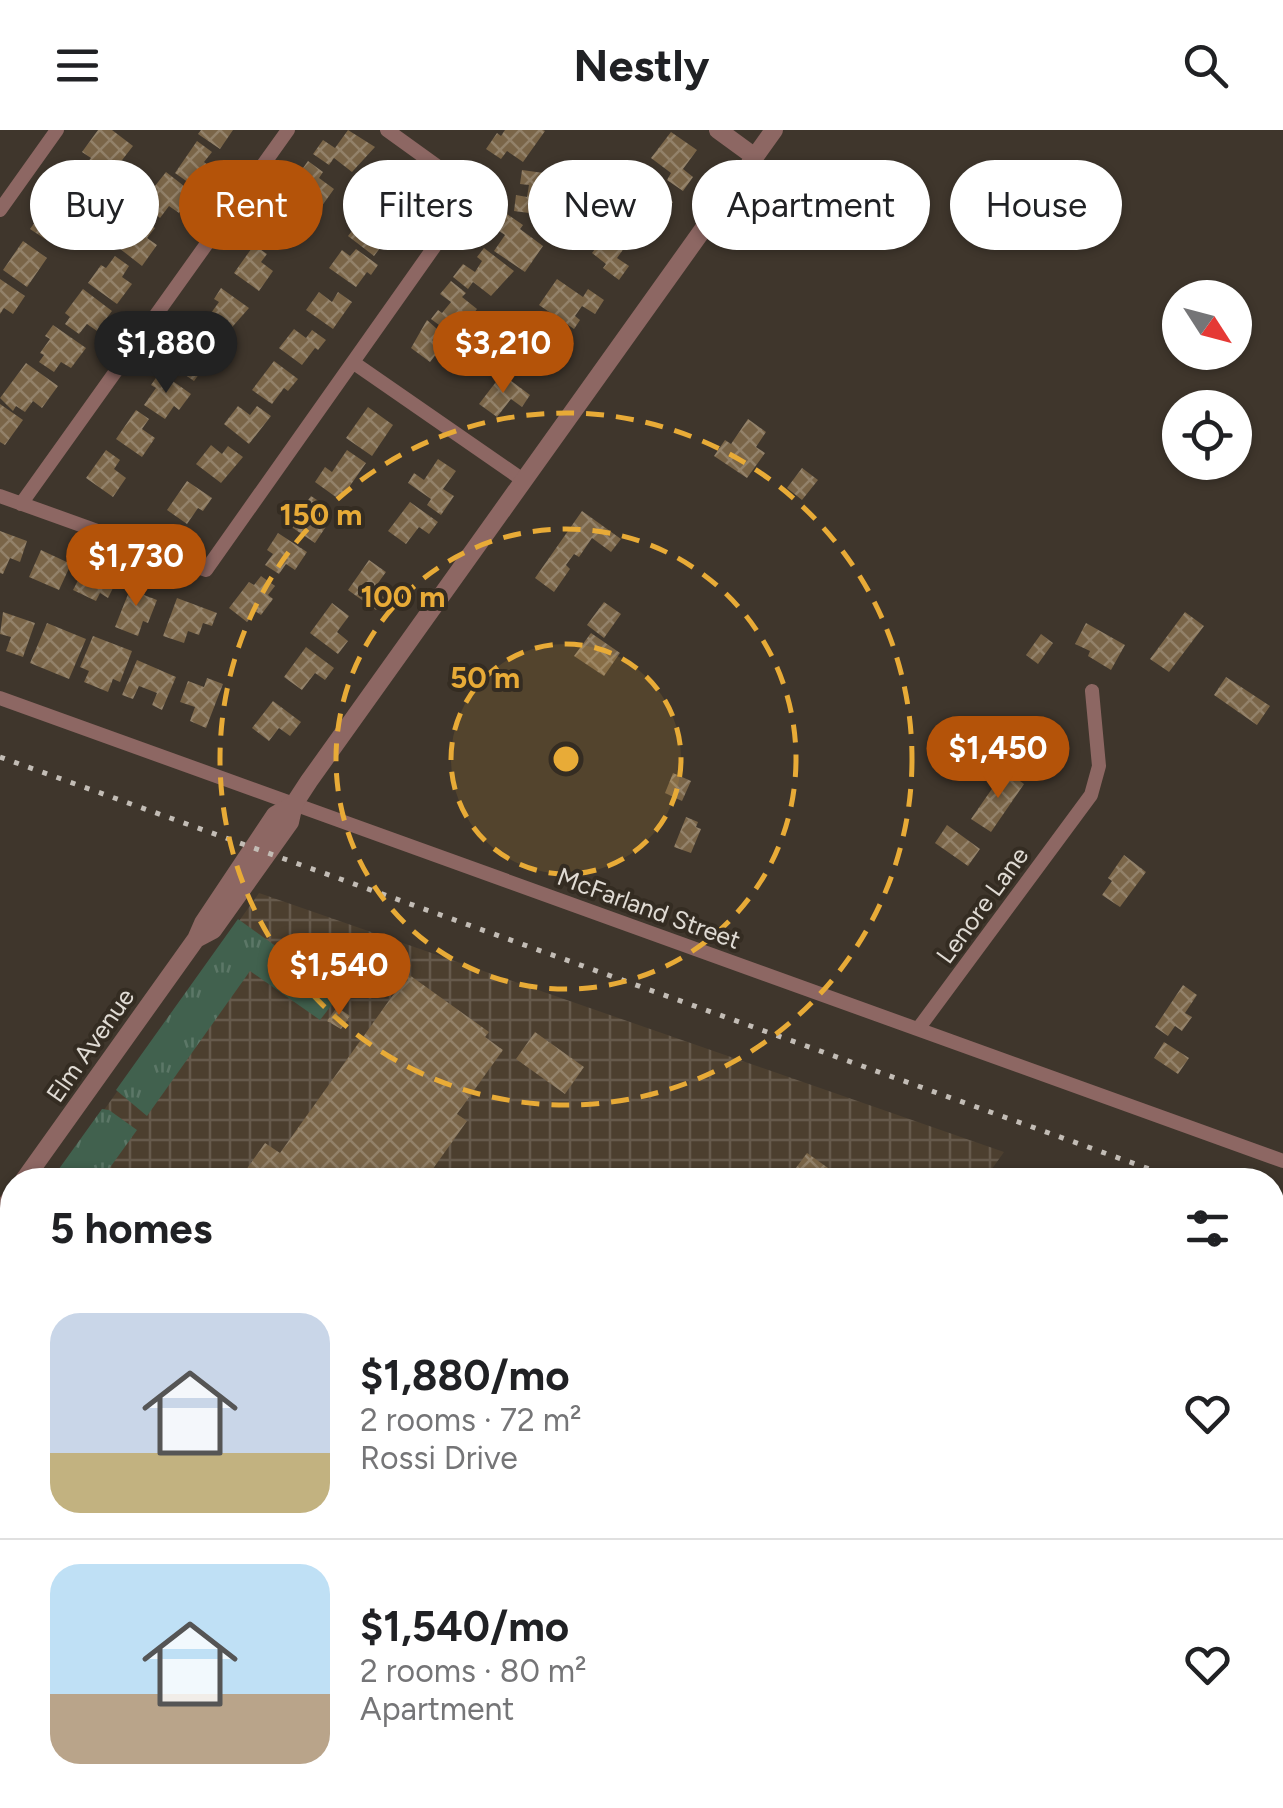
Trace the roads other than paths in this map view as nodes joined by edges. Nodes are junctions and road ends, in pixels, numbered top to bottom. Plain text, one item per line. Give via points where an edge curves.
1 (58, 130) edge
2 (288, 130) edge
3 (387, 130) edge
4 (718, 130) edge
5 (774, 130) edge
6 (755, 157) junction
7 (0, 210) edge
8 (354, 363) junction
9 (523, 480) junction
10 (0, 496) edge
11 (21, 504) junction
12 (1092, 691) dead end
13 (0, 698) edge
14 (294, 804) junction
15 (918, 1029) junction
16 (1283, 1161) edge
17 (33, 1168) edge

1 - 7 street
2 - 11 street
3 - 8 street via 474,192
4 - 6 street
5 - 6 street, Elm Avenue
6 - 9 street, Elm Avenue
8 - 9 street
8 - 11 street via 206,570
9 - 14 street, Elm Avenue
10 - 11 street
12 - 15 street, Lenore Lane via 1099,766 1091,795
13 - 14 street, McFarland Street
14 - 15 street, McFarland Street
14 - 17 street, Elm Avenue via 275,815 261,850
15 - 16 street, McFarland Street

